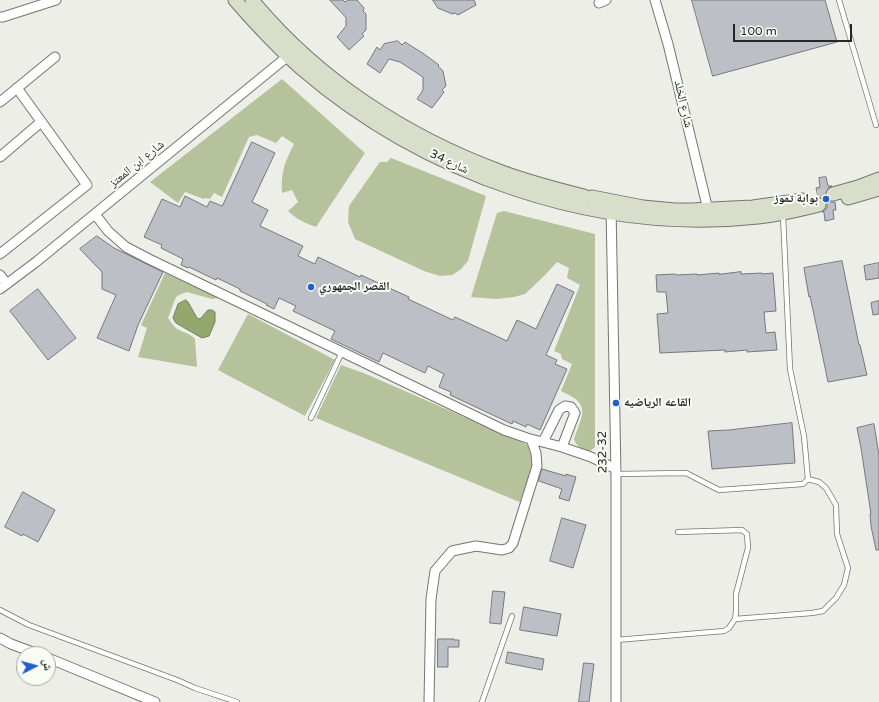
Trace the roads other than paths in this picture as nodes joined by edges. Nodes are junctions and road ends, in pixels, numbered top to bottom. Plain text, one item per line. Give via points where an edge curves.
1 (56, 0) edge
2 (235, 0) edge
3 (252, 0) edge
4 (655, 0) edge
5 (839, 0) edge
6 (0, 17) edge
7 (288, 56) junction
8 (54, 57) dead end
9 (17, 88) junction
10 (0, 102) edge
11 (41, 122) junction
12 (876, 124) dead end
13 (0, 157) edge
14 (879, 179) edge
15 (879, 189) edge
16 (818, 201) tunnel mouth
17 (612, 207) junction
18 (782, 208) junction
19 (95, 214) junction
20 (709, 214) junction
21 (1, 252) edge
22 (0, 275) edge
23 (4, 286) edge
24 (342, 352) junction
25 (311, 418) dead end
26 (531, 439) junction
27 (543, 442) junction
28 (562, 447) junction
29 (616, 472) junction
30 (808, 479) junction
31 (678, 532) dead end
32 (0, 610) edge
33 (512, 616) dead end
34 (735, 619) junction
35 (0, 638) edge
36 (616, 640) junction
37 (16, 646) edge
38 (56, 661) edge
39 (155, 702) edge
40 (237, 702) edge
41 (429, 702) edge
42 (482, 702) edge
43 (616, 702) edge

1 - 6 street
2 - 7 main road, شارع 34
3 - 17 main road, شارع 34 via 318,67 398,123 502,172 588,197
4 - 20 street, شارع الخلد
5 - 12 lane
7 - 17 main road, شارع 34 via 356,109 435,155 519,190 566,204
7 - 19 street, شارع ابن المعتز
8 - 9 street
9 - 10 street
9 - 11 street
11 - 13 street
11 - 21 street via 87,185
14 - 15 main road via 834,198
16 - 18 main road via 798,201
17 - 20 main road, شارع 34 via 662,218
17 - 29 street, 232-32
18 - 20 main road via 759,217
18 - 30 lane via 790,369 804,436
19 - 23 street, شارع ابن المعتز
19 - 24 street via 108,231 126,247
22 - 23 street
24 - 25 lane
24 - 26 street via 504,430
26 - 27 street
26 - 41 street via 537,466 514,543 502,550 476,546 452,551 435,572 431,599
27 - 28 street
27 - 28 street via 559,410 566,406 571,407 575,413
28 - 29 street via 591,457
29 - 30 lane via 686,473 719,490 802,484
29 - 36 street, 232-32
30 - 34 lane via 819,482 826,488 836,505 837,534 848,568 844,585 823,611
31 - 34 lane via 742,530 747,534 748,548 736,594
32 - 40 lane via 29,625
33 - 42 lane
34 - 36 lane via 724,632
35 - 37 street
36 - 43 street, 232-32
38 - 39 street

